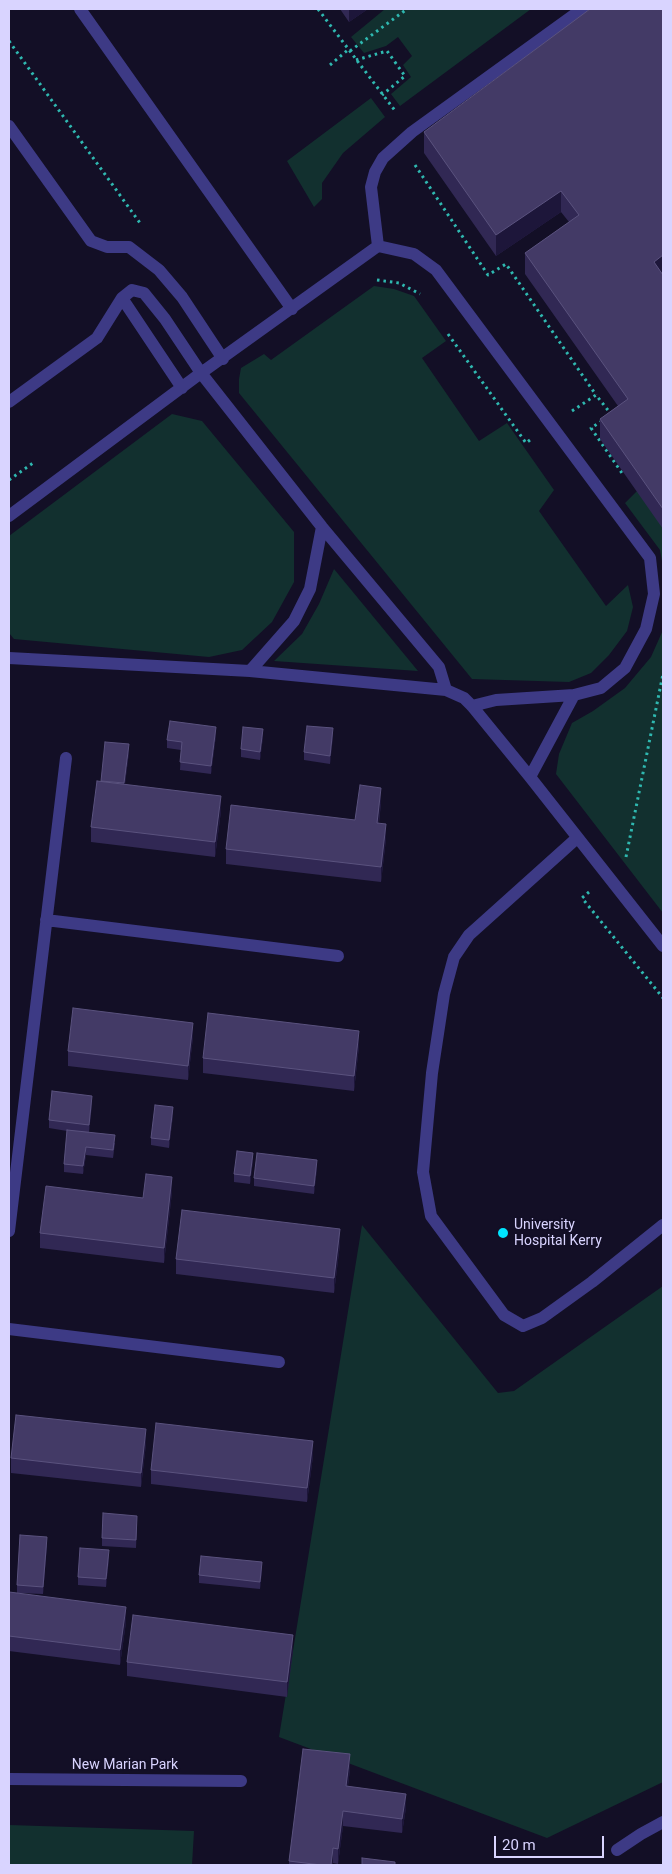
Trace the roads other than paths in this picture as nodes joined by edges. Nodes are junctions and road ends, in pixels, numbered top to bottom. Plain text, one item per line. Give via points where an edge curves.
1 (80, 9) edge
2 (582, 9) edge
3 (9, 126) edge
4 (378, 246) junction
5 (122, 298) junction
6 (292, 309) junction
7 (223, 359) junction
8 (201, 373) junction
9 (182, 388) junction
10 (9, 402) edge
11 (9, 516) edge
12 (322, 527) junction
13 (9, 658) edge
14 (250, 671) junction
15 (446, 690) junction
16 (574, 695) junction
17 (472, 706) junction
18 (66, 758) dead end
19 (530, 777) junction
20 (577, 838) junction
21 (46, 920) junction
22 (663, 946) edge
23 (338, 956) dead end
24 (663, 1225) edge
25 (9, 1231) edge
26 (9, 1328) edge
27 (279, 1362) dead end
28 (9, 1779) edge
29 (241, 1781) dead end
30 (663, 1822) edge
31 (617, 1850) dead end

1 - 6 street
2 - 4 street via 412,132 383,158 371,187
3 - 7 street via 91,241 107,247 129,247 159,270
4 - 6 street
4 - 16 street via 414,254 436,270 650,558 654,594 646,629 625,668 600,688
5 - 8 street via 132,290 144,292
5 - 9 street
5 - 10 street via 97,338
6 - 7 street
7 - 8 street
8 - 9 street
8 - 12 street
9 - 11 street
12 - 14 street via 310,589 294,621
12 - 15 street via 439,667
13 - 14 street
14 - 15 street
15 - 17 street via 464,698
16 - 17 street via 496,700
16 - 19 street
17 - 19 street
18 - 21 street
19 - 20 street
20 - 22 street
20 - 24 street via 469,936 454,957 444,994 432,1073 423,1172 431,1216 504,1314 523,1326 542,1318 592,1282
21 - 23 street
21 - 25 street
26 - 27 street
28 - 29 street, New Marian Park
30 - 31 street

